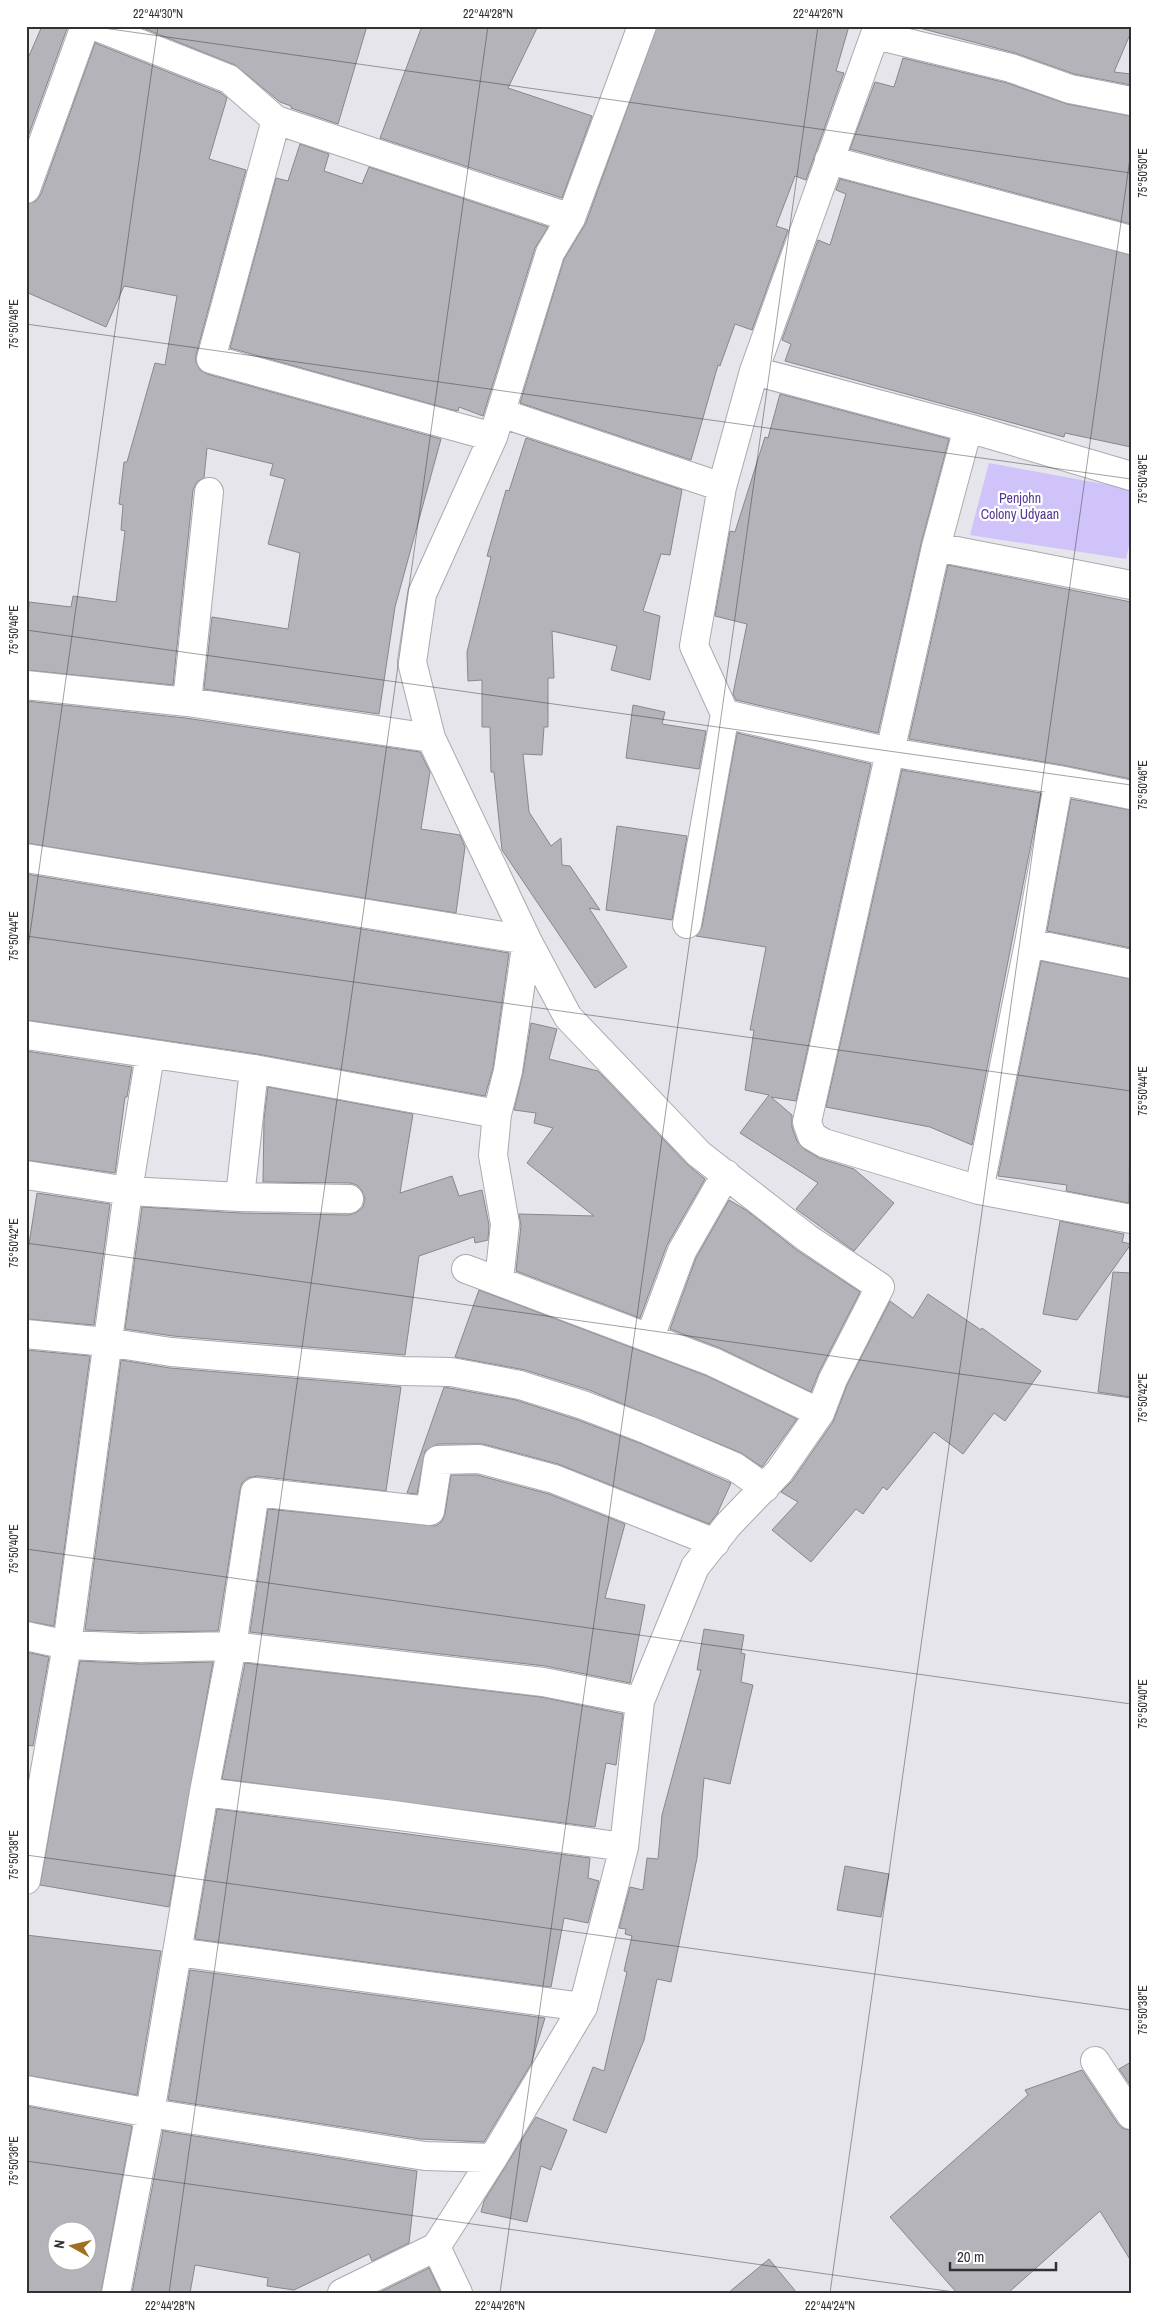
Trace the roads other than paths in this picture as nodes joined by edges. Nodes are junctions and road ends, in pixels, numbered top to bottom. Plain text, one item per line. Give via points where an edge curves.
1 (85, 26) edge
2 (95, 26) edge
3 (642, 26) edge
4 (876, 31) edge
5 (1131, 101) edge
6 (276, 120) junction
7 (829, 160) junction
8 (26, 188) edge
9 (571, 218) junction
10 (1131, 240) edge
11 (754, 371) junction
12 (497, 425) junction
13 (968, 428) junction
14 (1131, 476) edge
15 (722, 487) junction
16 (209, 492) dead end
17 (936, 547) junction
18 (1131, 585) edge
19 (26, 685) edge
20 (187, 702) junction
21 (725, 714) junction
22 (431, 738) junction
23 (890, 752) junction
24 (1059, 780) junction
25 (1131, 795) edge
26 (26, 858) edge
27 (687, 924) dead end
28 (526, 940) junction
29 (1029, 943) junction
30 (1131, 964) edge
31 (26, 1035) edge
32 (150, 1055) junction
33 (254, 1070) junction
34 (497, 1114) junction
35 (726, 1174) junction
36 (26, 1175) edge
37 (979, 1190) junction
38 (128, 1191) junction
39 (240, 1196) junction
40 (349, 1199) dead end
41 (1131, 1220) edge
42 (466, 1268) dead end
43 (500, 1281) junction
44 (26, 1334) edge
45 (650, 1337) junction
46 (106, 1342) junction
47 (820, 1413) junction
48 (765, 1488) junction
49 (715, 1543) junction
50 (26, 1636) edge
51 (67, 1645) junction
52 (232, 1646) junction
53 (640, 1701) junction
54 (204, 1792) junction
55 (624, 1847) junction
56 (26, 1880) edge
57 (177, 1952) junction
58 (583, 2007) junction
59 (1095, 2062) dead end
60 (26, 2090) edge
61 (150, 2113) junction
62 (1131, 2115) edge
63 (493, 2158) junction
64 (436, 2247) junction
65 (116, 2293) edge
66 (342, 2293) edge
67 (458, 2293) edge

1 - 8 street
2 - 6 street via 228,79
3 - 9 street
4 - 5 street via 1011,68 1070,89
4 - 7 street
6 - 9 street
6 - 12 street via 211,360
7 - 10 street
7 - 11 street
9 - 12 street via 550,253
11 - 13 street
11 - 15 street
12 - 15 street
12 - 22 street via 422,594 412,662
13 - 14 street
13 - 17 street
15 - 21 street via 694,646
16 - 20 street
17 - 18 street
17 - 23 street
19 - 20 street
20 - 22 street
21 - 23 street
21 - 27 street
22 - 28 street
23 - 24 street
23 - 37 street via 807,1122 812,1136 824,1143
24 - 25 street
24 - 29 street
26 - 28 street
28 - 34 street via 508,1071
28 - 35 street via 568,1017 699,1154
29 - 30 street
29 - 37 street
31 - 32 street
32 - 33 street
32 - 38 street
33 - 34 street
33 - 39 street
34 - 43 street via 493,1155 505,1224
35 - 45 street via 682,1251
35 - 47 street via 807,1238 880,1287 833,1379
36 - 38 street
37 - 41 street
38 - 39 street
38 - 46 street
39 - 40 street
42 - 43 street
43 - 45 street
44 - 46 street
45 - 47 street via 713,1362
46 - 48 street via 172,1352 402,1372 451,1372 520,1385 582,1404 674,1441 735,1467
46 - 51 street
47 - 48 street
48 - 49 street
49 - 52 street via 554,1479 479,1459 438,1460 430,1511 255,1492
49 - 53 street via 694,1567
50 - 51 street
51 - 52 street via 141,1648
51 - 56 street
52 - 53 street via 544,1682
52 - 54 street
53 - 55 street
54 - 55 street
54 - 57 street
55 - 58 street
57 - 58 street
57 - 61 street
58 - 63 street
59 - 62 street
60 - 61 street
61 - 63 street via 425,2156
61 - 65 street
63 - 64 street
64 - 66 street
64 - 67 street

